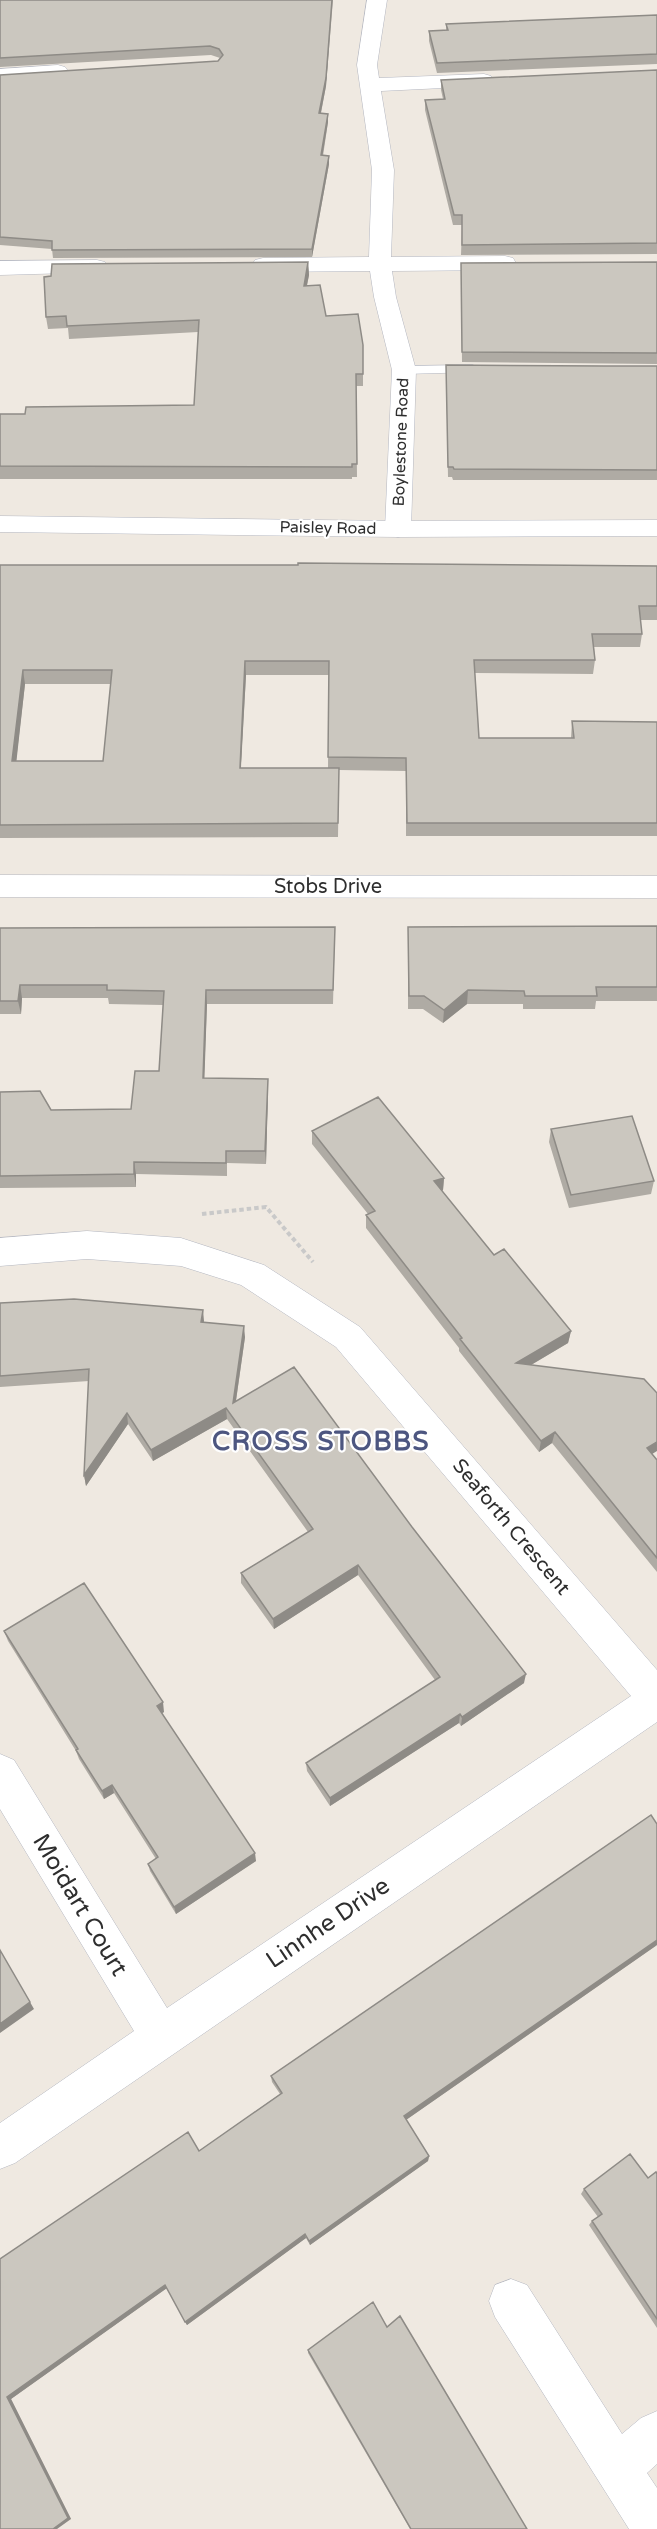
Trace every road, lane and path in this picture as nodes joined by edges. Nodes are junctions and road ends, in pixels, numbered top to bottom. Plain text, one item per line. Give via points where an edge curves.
1 (377, 0) edge
2 (82, 70) edge
3 (0, 75) edge
4 (507, 79) edge
5 (369, 85) junction
6 (522, 263) edge
7 (380, 264) junction
8 (238, 266) edge
9 (119, 267) edge
10 (0, 268) edge
11 (404, 370) junction
12 (491, 370) edge
13 (0, 524) edge
14 (657, 528) edge
15 (398, 529) junction
16 (0, 886) edge
17 (657, 887) edge
18 (0, 1252) edge
19 (657, 1699) edge
20 (0, 1773) edge
21 (160, 2037) junction
22 (0, 2148) edge
23 (511, 2301) dead end
24 (657, 2434) edge
25 (617, 2469) junction
26 (656, 2529) edge

1 - 5 street, Boylestone Road via 367,65
2 - 3 street
4 - 5 street
5 - 7 street, Boylestone Road via 383,170
6 - 7 street
7 - 8 street
7 - 11 street, Boylestone Road
9 - 10 street
11 - 12 lane
11 - 15 street, Boylestone Road
13 - 15 street, Paisley Road
14 - 15 street, Paisley Road
16 - 17 street, Stobs Drive
18 - 19 street, Seaforth Crescent via 87,1245 181,1252 252,1275 348,1336
19 - 21 street, Linnhe Drive
20 - 21 street, Moidart Court
21 - 22 street, Linnhe Drive
23 - 25 street
24 - 25 street
25 - 26 street

